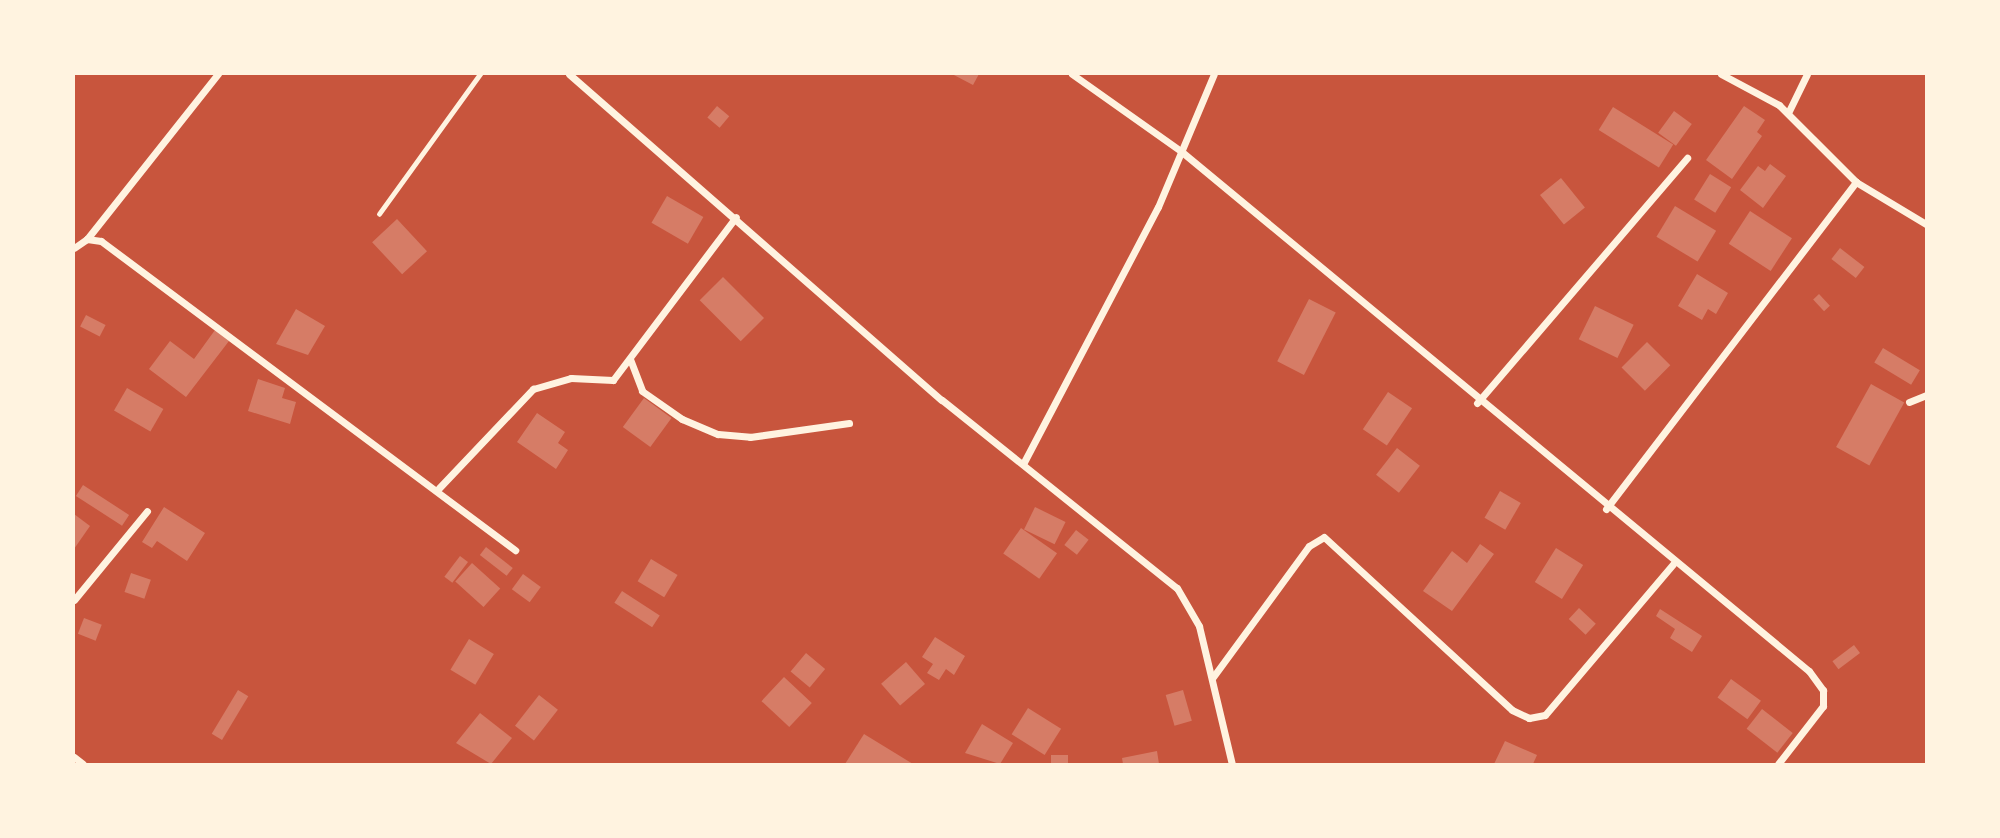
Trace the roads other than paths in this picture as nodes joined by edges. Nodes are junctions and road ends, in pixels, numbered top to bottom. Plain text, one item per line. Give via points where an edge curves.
1 (219, 74) edge
2 (480, 74) edge
3 (569, 74) edge
4 (1072, 74) edge
5 (1214, 74) edge
6 (1721, 74) edge
7 (1807, 74) edge
8 (1788, 113) junction
9 (1182, 152) junction
10 (1687, 158) dead end
11 (1856, 182) junction
12 (379, 214) dead end
13 (736, 217) junction
14 (1927, 224) edge
15 (87, 239) junction
16 (74, 248) edge
17 (630, 358) junction
18 (1927, 395) edge
19 (1909, 402) dead end
20 (1478, 403) junction
21 (849, 423) dead end
22 (1023, 464) junction
23 (439, 488) junction
24 (1606, 509) junction
25 (147, 511) dead end
26 (515, 550) dead end
27 (1673, 564) junction
28 (74, 600) edge
29 (1213, 677) junction
30 (74, 757) edge
31 (83, 765) edge
32 (1233, 765) edge
33 (1777, 765) edge

1 - 15 street
2 - 12 lane
3 - 13 street
4 - 9 street
5 - 9 street
6 - 8 street
7 - 8 street
8 - 11 street
9 - 20 street
9 - 22 street
10 - 20 street
11 - 14 street
11 - 24 street
13 - 17 street
13 - 22 street
15 - 16 street
15 - 23 street via 101,242
17 - 21 street via 642,391 682,419 718,434 787,434
17 - 23 street via 613,380 571,378 533,389
18 - 19 street
20 - 24 street
22 - 29 street via 1177,588 1195,616
23 - 26 street
24 - 27 street
25 - 28 street
27 - 29 street via 1545,715 1529,718 1512,710 1324,537 1309,546
27 - 33 street via 1824,690 1824,706
29 - 32 street
30 - 31 street

